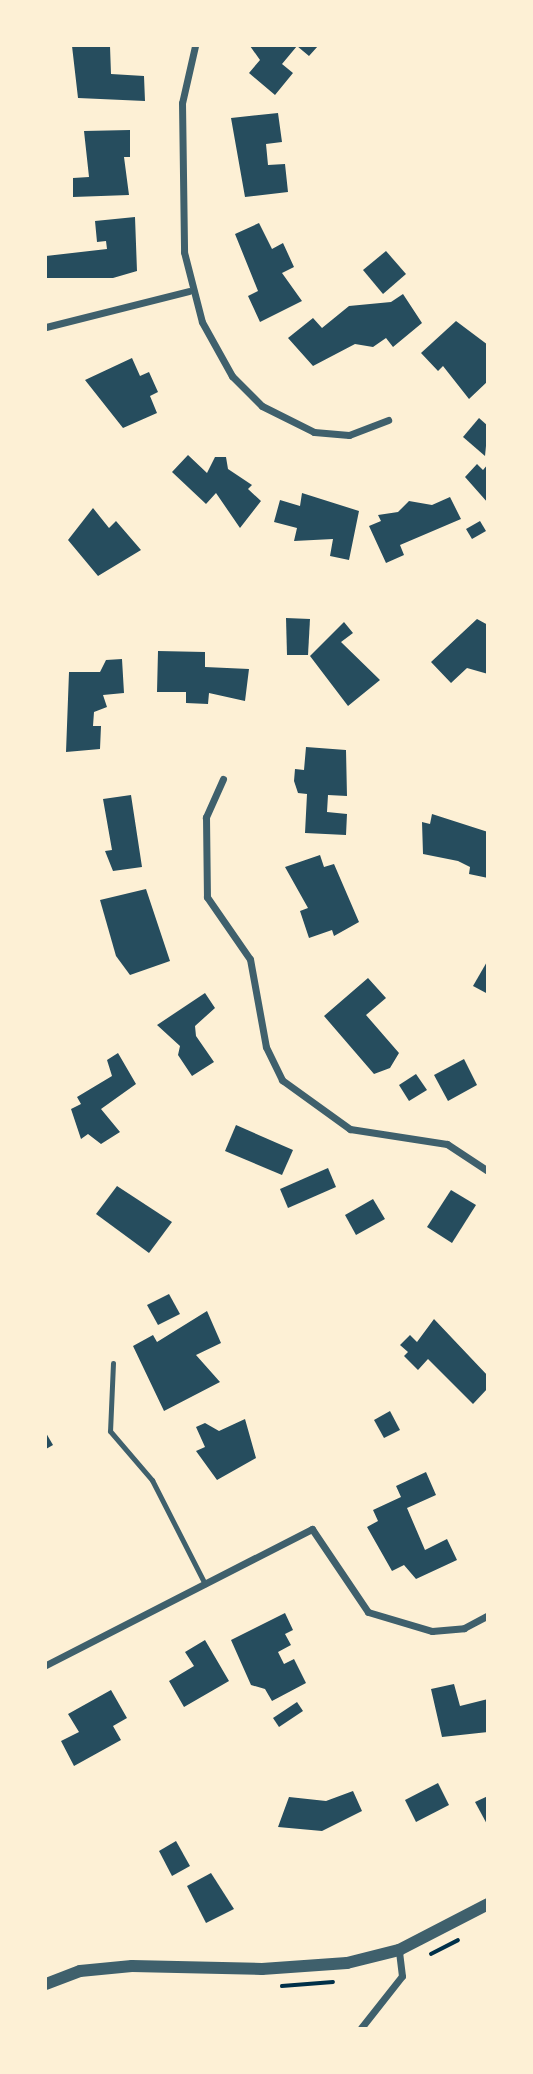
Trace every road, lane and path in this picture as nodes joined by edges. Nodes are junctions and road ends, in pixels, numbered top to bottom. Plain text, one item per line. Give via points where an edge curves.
1 (195, 46) edge
2 (189, 291) junction
3 (46, 327) edge
4 (388, 419) dead end
5 (223, 779) dead end
6 (488, 1171) edge
7 (113, 1363) dead end
8 (205, 1584) junction
9 (488, 1615) edge
10 (46, 1665) edge
11 (488, 1904) edge
12 (399, 1950) junction
13 (46, 1984) edge
14 (361, 2028) edge

1 - 2 street via 182,103
2 - 3 street
2 - 4 street via 232,376 262,406 314,432 349,435
5 - 6 street via 206,817 207,897 250,960 266,1047 282,1080 351,1129 447,1144
7 - 8 lane via 110,1431 152,1480
8 - 9 street via 312,1529 368,1612 432,1631 464,1628
8 - 10 street
11 - 12 street
12 - 13 street via 300,1968 132,1966 80,1971
12 - 14 street via 402,1976

